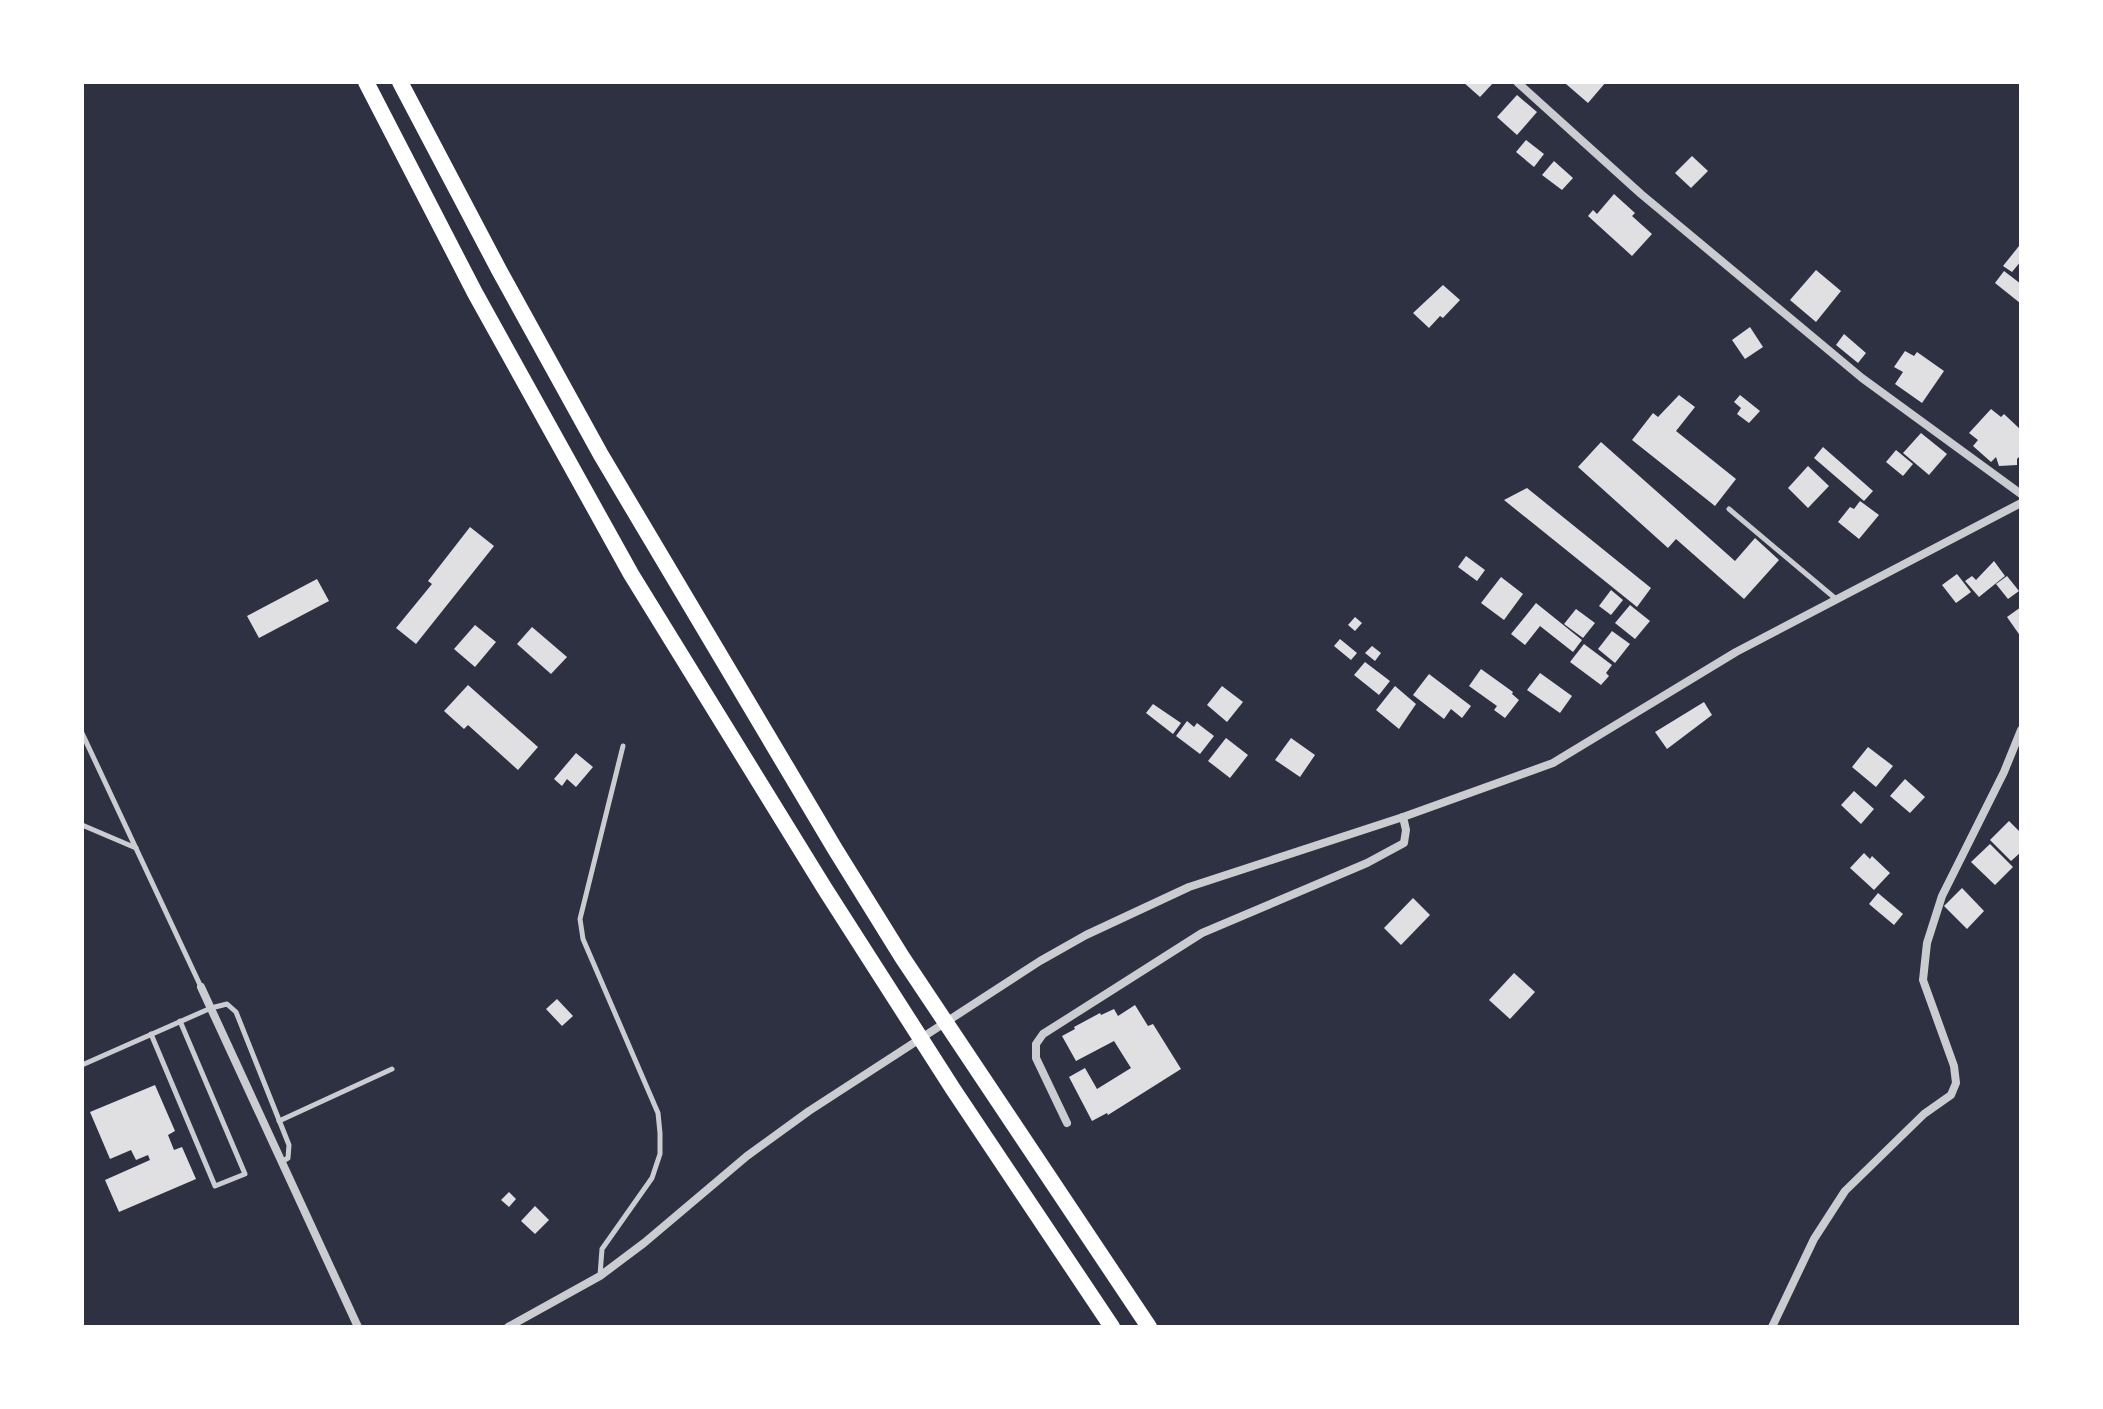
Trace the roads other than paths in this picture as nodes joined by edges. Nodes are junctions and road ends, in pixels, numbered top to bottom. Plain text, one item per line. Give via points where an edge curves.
1 (366, 82) edge
2 (400, 82) edge
3 (1517, 82) edge
4 (2021, 494) edge
5 (2021, 503) edge
6 (1729, 509) dead end
7 (1837, 599) junction
8 (2021, 730) edge
9 (82, 733) edge
10 (623, 746) dead end
11 (1403, 817) junction
12 (82, 825) edge
13 (136, 848) junction
14 (201, 987) joint
15 (211, 1008) junction
16 (180, 1021) junction
17 (151, 1034) junction
18 (82, 1065) edge
19 (392, 1069) dead end
20 (279, 1121) junction
21 (1067, 1123) dead end
22 (283, 1161) junction
23 (600, 1276) junction
24 (358, 1327) edge
25 (508, 1327) edge
26 (1112, 1327) edge
27 (1149, 1327) edge
28 (1772, 1327) edge

1 - 26 highway via 475,293 631,574 833,903
2 - 27 highway via 601,455 835,849
3 - 4 street via 1641,194 1862,378
5 - 7 street
6 - 7 lane
7 - 11 street via 1736,652 1571,754
8 - 28 street via 1931,923 1923,980 1954,1066 1951,1095 1924,1114 1845,1191 1814,1239
9 - 13 lane
10 - 23 lane via 580,919 583,939 658,1113 660,1154 652,1178 602,1249
11 - 21 street via 1404,843 1202,933 1043,1034 1036,1058
11 - 23 street via 1164,897 1040,961 747,1156
12 - 13 lane
13 - 14 lane
14 - 15 street
15 - 16 lane
15 - 20 lane via 227,1004 236,1012
15 - 22 street
16 - 17 lane
16 - 17 lane via 245,1174 215,1186
17 - 18 lane
19 - 20 lane
20 - 22 lane via 289,1145
22 - 24 street
23 - 25 street

